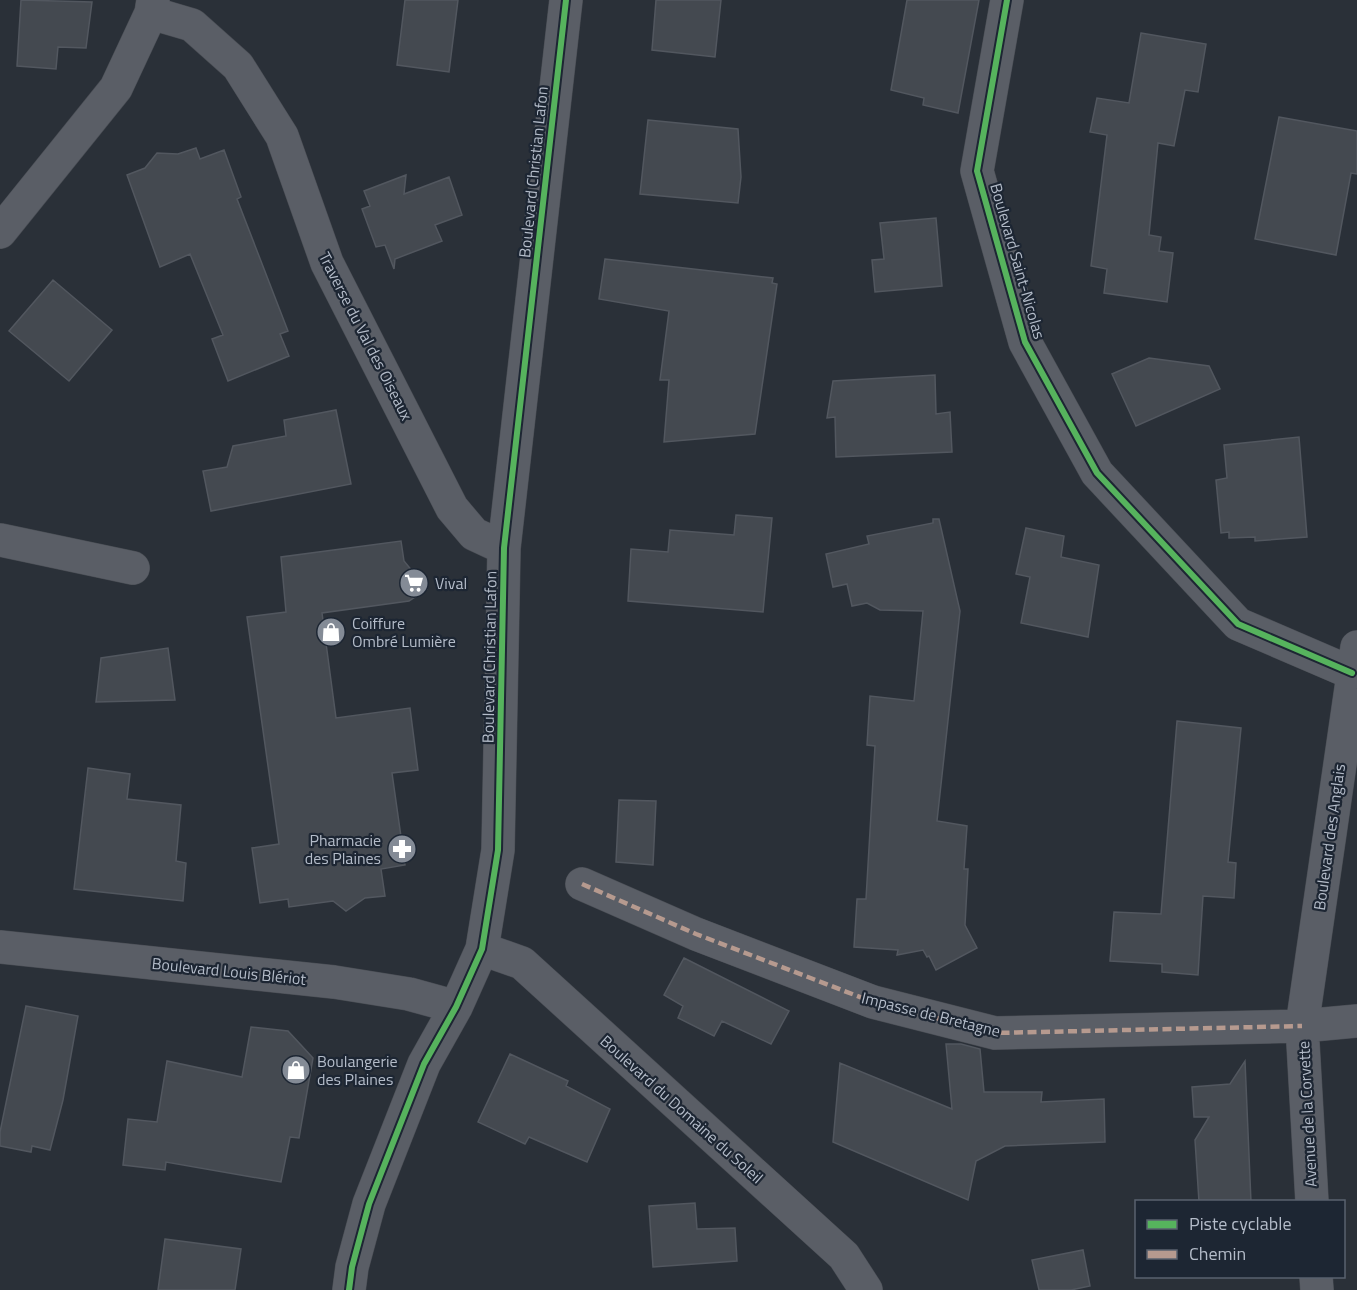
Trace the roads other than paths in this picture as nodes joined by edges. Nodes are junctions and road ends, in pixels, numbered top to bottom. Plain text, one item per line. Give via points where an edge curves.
1 (566, 0) edge
2 (1007, 0) edge
3 (152, 7) edge
4 (0, 232) edge
5 (0, 540) edge
6 (504, 548) junction
7 (133, 568) dead end
8 (1355, 660) edge
9 (582, 884) dead end
10 (0, 946) edge
11 (482, 949) junction
12 (456, 1006) junction
13 (1357, 1021) edge
14 (1302, 1026) junction
15 (1312, 1200) edge
16 (350, 1290) edge
17 (866, 1290) edge

1 - 6 street, Boulevard Christian Lafon
2 - 8 street, Boulevard Saint-Nicolas via 977,171 1025,342 1097,473 1238,624
3 - 4 street via 116,87
3 - 6 street, Traverse du Val des Oiseaux via 192,25 238,66 282,136 327,263 452,508 474,534
5 - 7 street
6 - 11 street, Boulevard Christian Lafon via 498,850
8 - 14 street, Boulevard des Anglais
9 - 14 street, Impasse de Bretagne via 696,934 873,1002 995,1033
10 - 12 street, Boulevard Louis Blériot via 334,982
11 - 12 street, Boulevard Christian Lafon
11 - 17 street, Boulevard du Domaine du Soleil via 522,963 844,1256
12 - 16 street, Boulevard Christian Lafon via 424,1064 369,1204 352,1267
13 - 14 street, Impasse de Bretagne
14 - 15 street, Avenue de la Corvette

